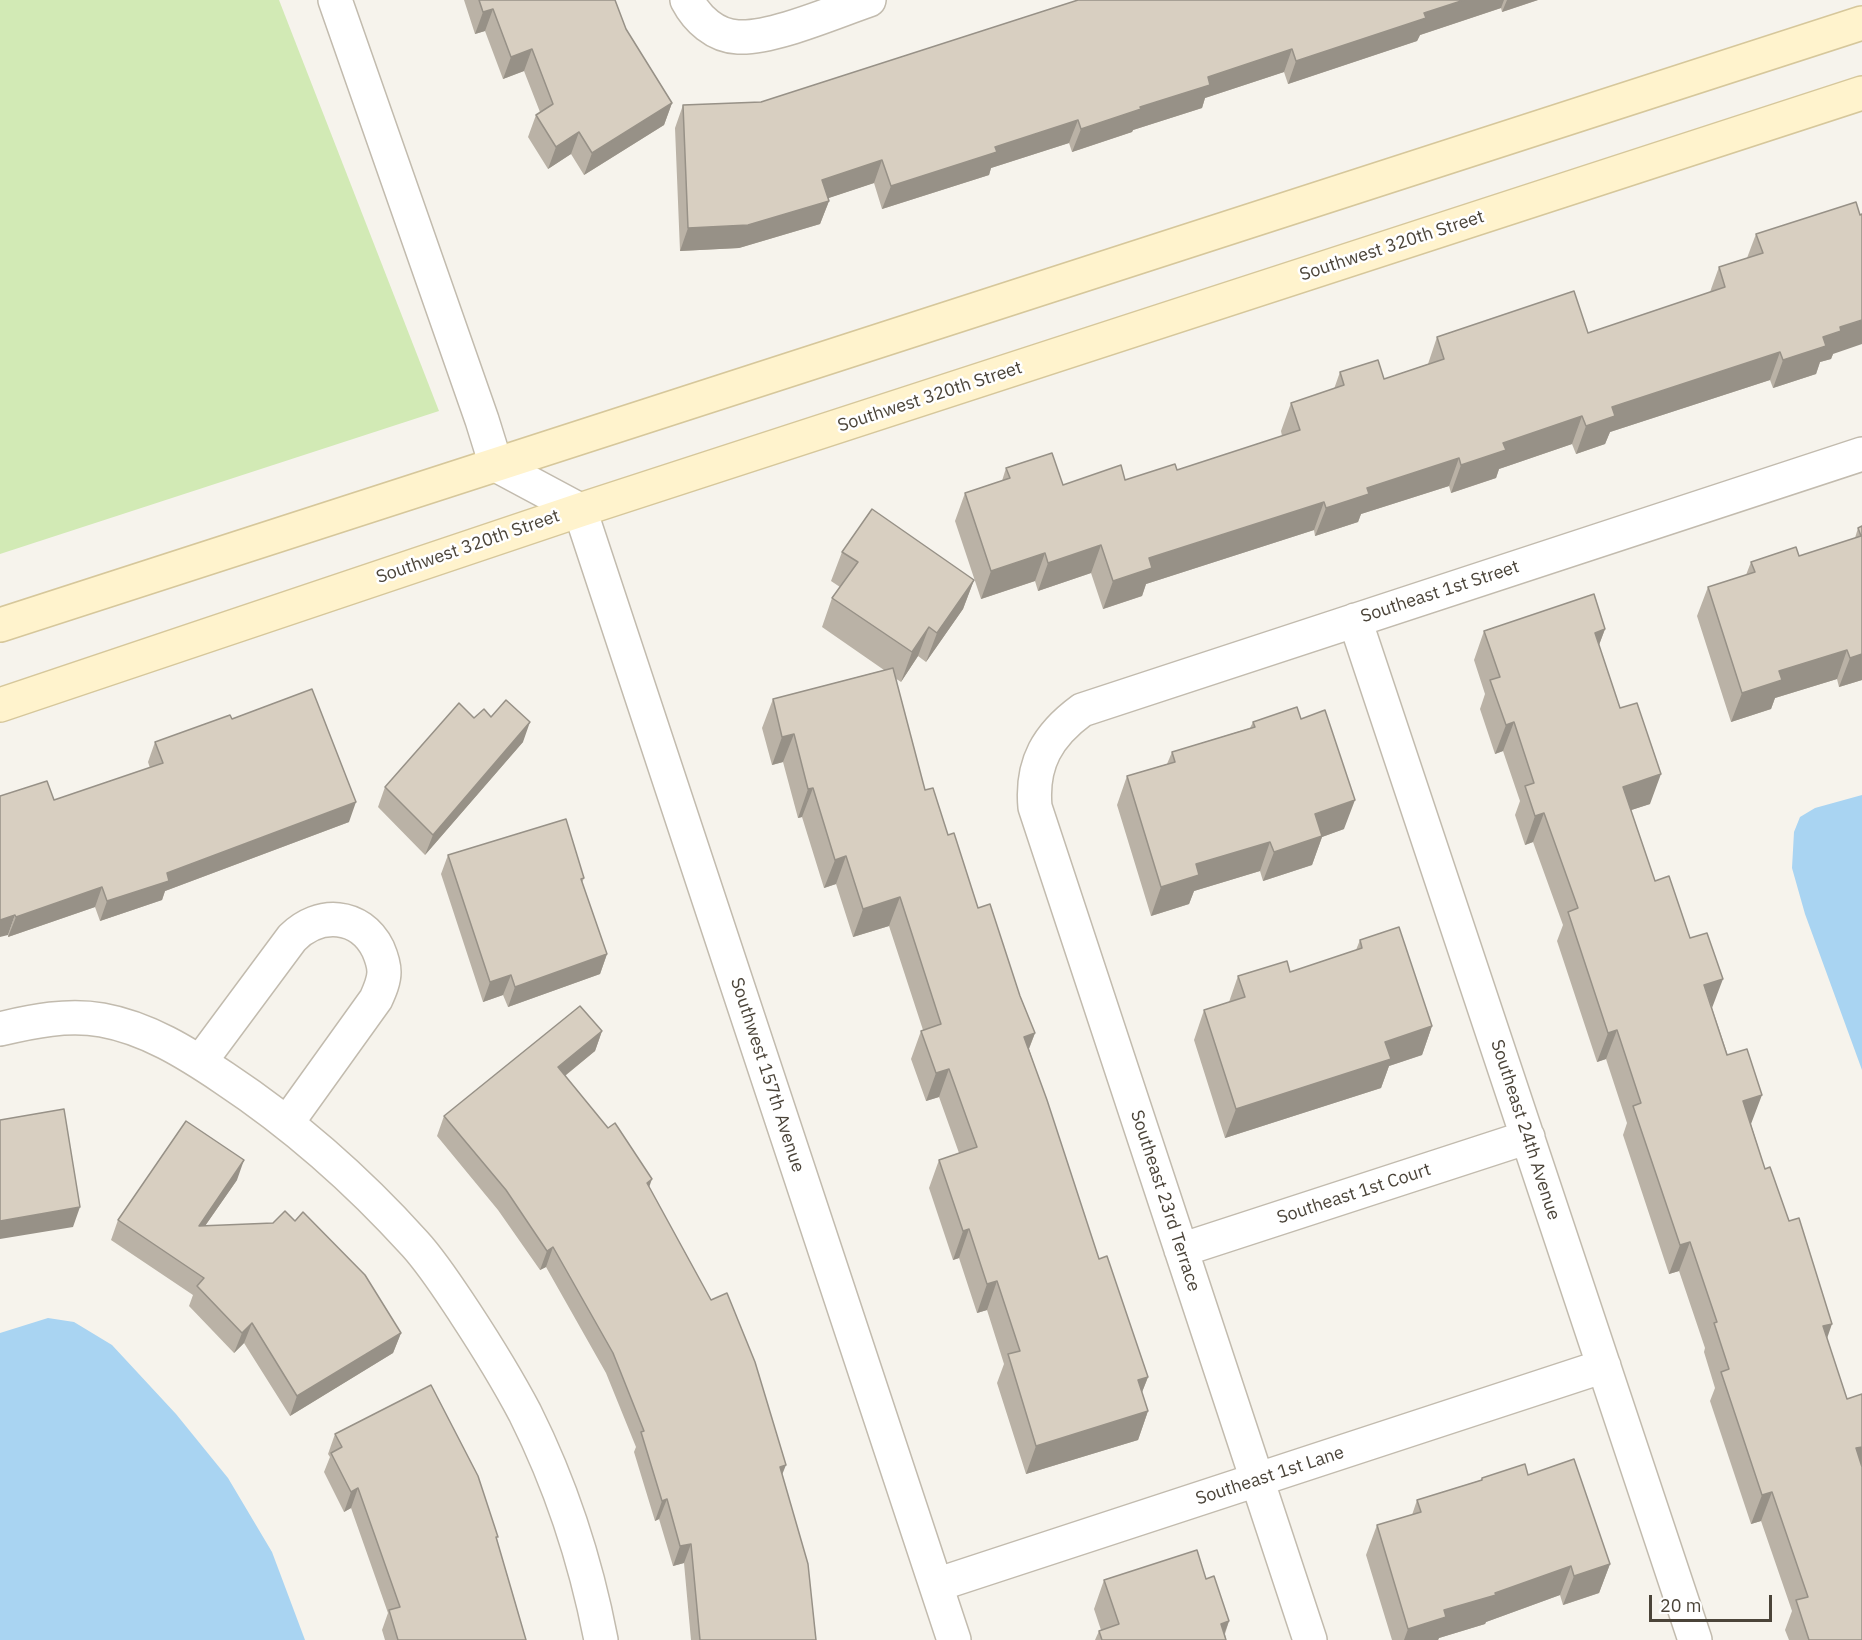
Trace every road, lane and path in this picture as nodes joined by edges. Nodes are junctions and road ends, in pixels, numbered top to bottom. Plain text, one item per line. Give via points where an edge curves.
1 (335, 0) edge
2 (687, 0) edge
3 (868, 0) edge
4 (1862, 23) edge
5 (1862, 93) edge
6 (1862, 454) edge
7 (496, 465) junction
8 (580, 510) junction
9 (1355, 620) junction
10 (0, 625) edge
11 (0, 705) edge
12 (1040, 760) joint
13 (0, 1029) edge
14 (200, 1062) junction
15 (287, 1123) junction
16 (1528, 1137) junction
17 (1181, 1250) junction
18 (1604, 1366) junction
19 (1257, 1480) junction
20 (936, 1585) junction
21 (601, 1640) edge
22 (954, 1640) edge
23 (1310, 1640) edge
24 (1695, 1640) edge

1 - 7 street
2 - 3 street via 709,26 737,37 774,32
4 - 7 street
5 - 8 street, Southwest 320th Street
6 - 9 street, Southeast 1st Street
7 - 8 street
7 - 10 street
8 - 11 street, Southwest 320th Street
8 - 20 street, Southwest 157th Avenue
9 - 12 street, Southeast 1st Street via 1082,710 1058,729
9 - 16 street, Southeast 24th Avenue
12 - 17 street, Southeast 23rd Terrace via 1033,789 1035,807
13 - 14 street via 75,1017 102,1020 159,1039
14 - 15 street
14 - 15 street via 302,928 332,919 349,922 367,933 382,957 384,974 376,999
15 - 21 street via 321,1150 416,1245 500,1369 525,1414 561,1500 586,1573
16 - 17 street, Southeast 1st Court
16 - 18 street, Southeast 24th Avenue
17 - 19 street, Southeast 23rd Terrace
18 - 19 street, Southeast 1st Lane
18 - 24 street, Southeast 24th Avenue
19 - 20 street, Southeast 1st Lane
19 - 23 street, Southeast 23rd Terrace
20 - 22 street, Southwest 157th Avenue

